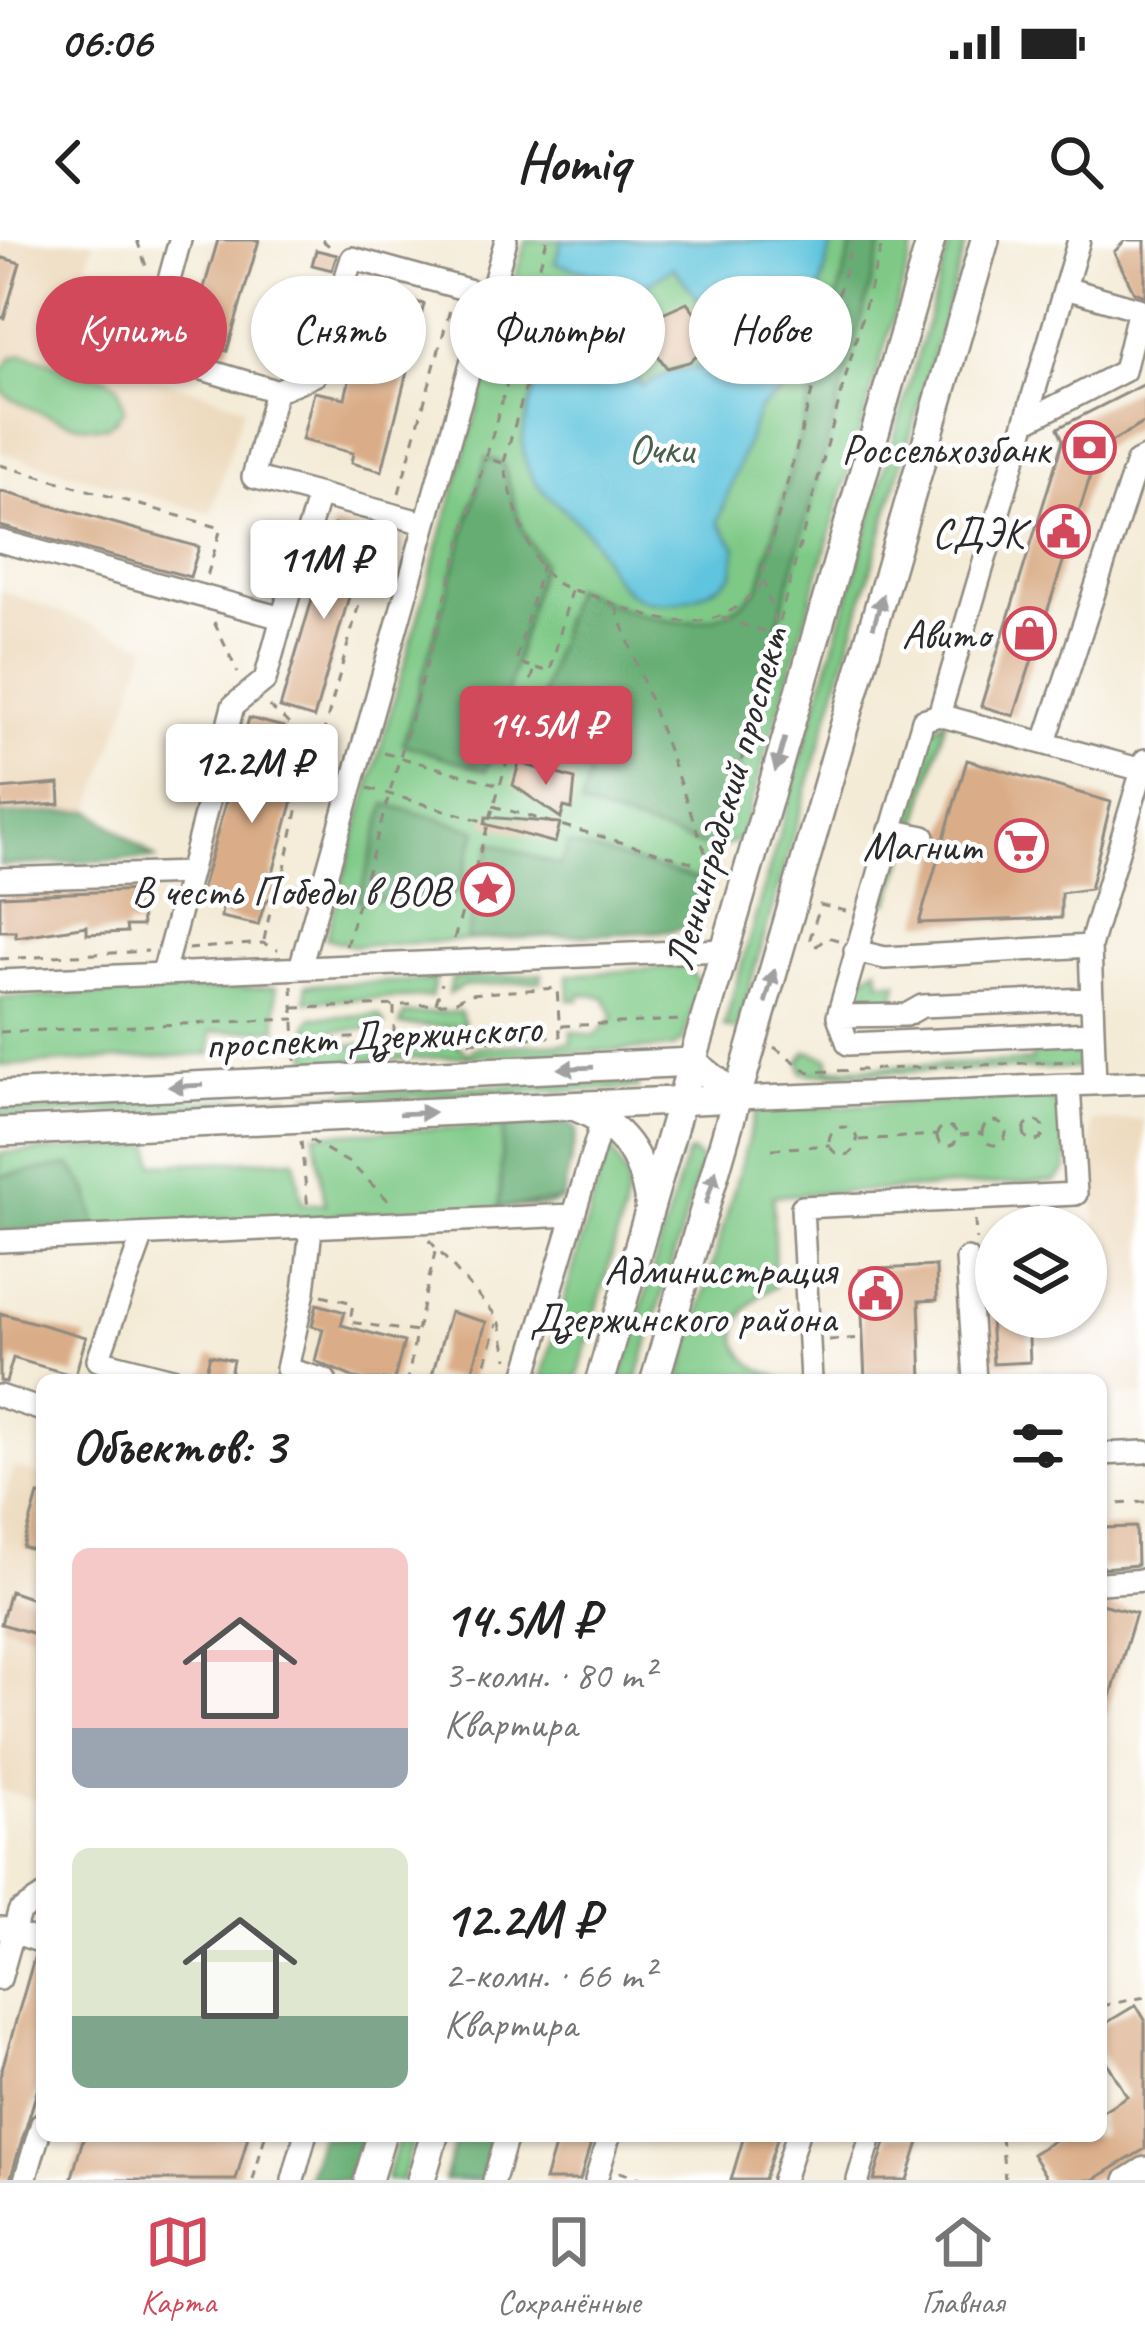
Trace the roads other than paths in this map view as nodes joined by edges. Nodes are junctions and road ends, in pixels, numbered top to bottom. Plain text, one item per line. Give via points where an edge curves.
1 (180, 240) edge
2 (506, 240) edge
3 (931, 240) edge
4 (985, 240) edge
5 (1078, 240) edge
6 (496, 276) edge
7 (450, 285) edge
8 (1065, 288) junction
9 (464, 384) edge
10 (276, 391) junction
11 (1027, 421) junction
12 (1145, 458) edge
13 (319, 495) junction
14 (424, 523) junction
15 (0, 541) edge
16 (282, 617) junction
17 (939, 715) junction
18 (1045, 742) junction
19 (1142, 777) edge
20 (890, 830) junction
21 (924, 837) dead end
22 (190, 873) junction
23 (0, 879) edge
24 (850, 946) junction
25 (1090, 946) junction
26 (723, 950) junction
27 (295, 969) junction
28 (164, 973) junction
29 (0, 981) edge
30 (1088, 999) junction
31 (838, 1016) junction
32 (1091, 1033) junction
33 (693, 1062) junction
34 (1145, 1082) edge
35 (1095, 1084) junction
36 (1069, 1085) junction
37 (0, 1095) edge
38 (738, 1098) junction
39 (682, 1100) junction
40 (572, 1106) junction
41 (603, 1118) junction
42 (0, 1132) edge
43 (650, 1208) junction
44 (572, 1215) junction
45 (310, 1229) junction
46 (143, 1234) junction
47 (0, 1241) edge
48 (968, 1259) dead end
49 (95, 1370) edge
50 (127, 1374) edge
51 (302, 1374) edge
52 (519, 1374) edge
53 (602, 1374) edge
54 (657, 1374) edge
55 (812, 1374) edge
56 (975, 1374) edge
57 (0, 1396) edge
58 (36, 1408) edge
59 (1145, 1452) edge
60 (1107, 1454) edge
61 (1145, 1580) edge
62 (1107, 1583) edge
63 (36, 1901) edge
64 (7, 1930) edge
65 (36, 1940) edge
66 (0, 1979) edge
67 (37, 2142) edge
68 (303, 2142) edge
69 (379, 2142) edge
70 (432, 2142) edge
71 (505, 2142) edge
72 (608, 2142) edge
73 (795, 2142) edge
74 (869, 2142) edge
75 (1145, 2168) edge
76 (598, 2173) edge
77 (26, 2180) edge
78 (292, 2180) edge
79 (368, 2180) edge
80 (422, 2180) edge
81 (494, 2180) edge
82 (784, 2180) edge
83 (858, 2180) edge
84 (1126, 2180) edge

1 - 10 street via 149,353
2 - 6 street
3 -> 26 main road, Ленинградский проспект
38 -> 4 main road
5 - 8 street
7 - 10 street via 352,258 315,375
8 - 11 street
8 - 11 street via 1140,309 1124,371
9 - 14 street
10 - 13 street via 253,477
11 - 17 street
12 - 18 street via 1137,462
13 - 14 street
13 - 16 street
14 - 27 street
15 - 16 street
16 - 22 street via 265,680 233,706
17 - 18 street
17 - 20 street via 923,720
18 - 19 street
19 - 25 street
20 - 21 street
20 - 24 street
22 - 23 street
22 - 28 street
24 - 25 street via 885,958
24 - 31 street
25 - 30 street
26 - 27 street
26 - 33 main road, Ленинградский проспект
27 - 28 street
28 - 29 street
30 - 31 street
30 - 32 street
31 - 32 street via 848,1044
32 - 35 street
33 -> 37 main road, проспект Дзержинского
33 - 38 main road
33 - 39 main road, Ленинградский проспект
34 - 35 street, проспект Дзержинского
35 - 36 street, проспект Дзержинского
36 - 38 street, проспект Дзержинского
36 - 55 street via 1076,1194 802,1207
38 - 39 main road, проспект Дзержинского
54 -> 38 main road
39 - 40 main road, проспект Дзержинского
39 - 43 main road, Ленинградский проспект
40 - 41 main road
42 -> 40 main road, проспект Дзержинского
41 - 43 main road via 631,1145
41 - 44 street
43 - 53 main road, Ленинградский проспект
44 - 45 street
44 - 52 street
45 - 46 street
45 - 51 street via 287,1370
46 - 47 street
46 - 49 street
48 - 56 street
49 - 50 street
57 - 58 street
59 - 60 street
61 - 62 street
63 - 64 street
64 - 65 street
64 - 66 street
67 - 77 street
68 - 78 street
69 - 79 main road
70 - 80 main road
71 - 81 street
72 - 76 street
73 - 82 street
74 - 83 street
75 - 84 street

